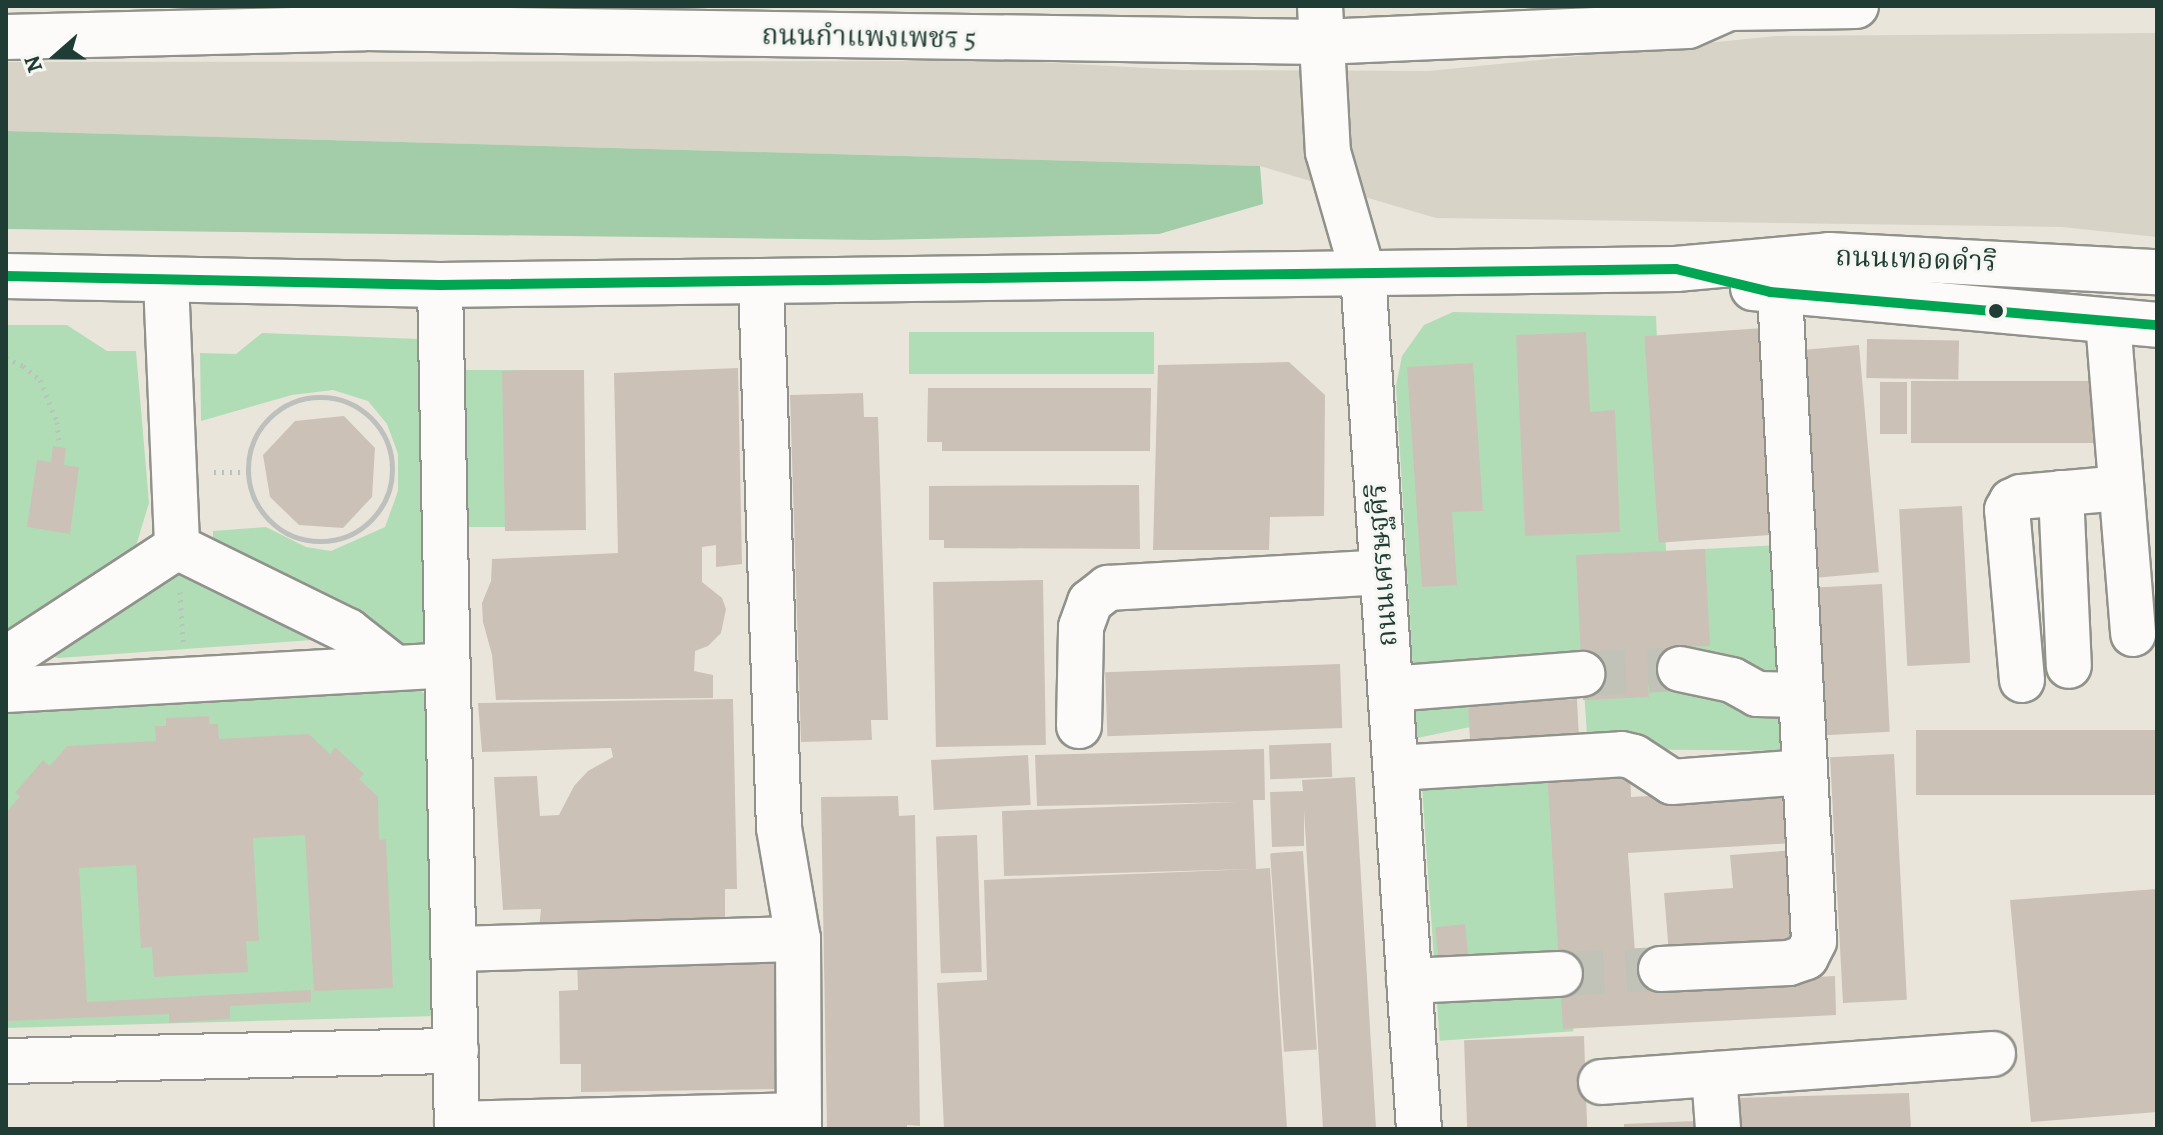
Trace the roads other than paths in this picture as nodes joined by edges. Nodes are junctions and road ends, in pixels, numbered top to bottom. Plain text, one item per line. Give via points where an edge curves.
1 (1856, 6) edge
2 (1708, 12) edge
3 (111, 19) edge
4 (1320, 24) edge
5 (6, 37) edge
6 (1676, 269) junction
7 (2157, 272) edge
8 (1363, 273) junction
9 (6, 276) edge
10 (166, 281) junction
11 (761, 281) junction
12 (440, 285) junction
13 (1780, 293) junction
14 (2108, 321) junction
15 (2157, 325) edge
16 (2121, 488) junction
17 (2061, 493) junction
18 (177, 547) junction
19 (1383, 572) junction
20 (2133, 634) dead end
21 (6, 659) edge
22 (447, 665) junction
23 (2069, 666) dead end
24 (395, 668) junction
25 (1680, 669) tunnel mouth
26 (1582, 674) tunnel mouth
27 (2022, 680) dead end
28 (1390, 689) junction
29 (6, 690) edge
30 (1801, 695) junction
31 (1079, 726) dead end
32 (1396, 768) junction
33 (1805, 772) junction
34 (798, 939) junction
35 (454, 949) junction
36 (1661, 969) tunnel mouth
37 (1560, 974) tunnel mouth
38 (1409, 981) junction
39 (456, 1051) junction
40 (1993, 1054) dead end
41 (6, 1061) edge
42 (1714, 1074) junction
43 (1601, 1082) dead end
44 (799, 1122) edge
45 (457, 1126) edge
46 (1419, 1129) edge
47 (1718, 1129) edge

1 - 2 street, ถนนกำแพงเพชร 5
2 - 4 street, ถนนกำแพงเพชร 5
3 - 4 street, ถนนกำแพงเพชร 5 via 365,28
3 - 5 street, ถนนกำแพงเพชร 5
4 - 8 street, ถนนเศรษฐศิริ via 1328,152
6 - 7 street, ถนนเทอดดำริ via 1829,255
6 - 8 street, ถนนเทอดดำริ
6 - 13 street, ถนนเทอดดำริ
8 - 11 street, ถนนเทอดดำริ
8 - 19 street, ถนนเศรษฐศิริ
9 - 10 street, ถนนเทอดดำริ
10 - 12 street, ถนนเทอดดำริ
10 - 18 street
11 - 12 street, ถนนเทอดดำริ
11 - 34 street via 779,828
12 - 22 street
13 - 14 street, ถนนเทอดดำริ
13 - 30 street
14 - 15 street, ถนนเทอดดำริ
14 - 16 street
16 - 17 street
16 - 20 street
17 - 23 street
17 - 27 street via 2021,497 2007,510
18 - 21 street
18 - 24 street via 348,631
19 - 28 street, ถนนเศรษฐศิริ
19 - 31 street via 1108,588 1090,602 1081,627
22 - 24 street
22 - 35 street
24 - 29 street
25 - 30 street via 1732,680 1757,694
26 - 28 street
28 - 32 street, ถนนเศรษฐศิริ
30 - 33 street
32 - 33 street via 1622,754 1672,782
32 - 38 street, ถนนเศรษฐศิริ
33 - 36 street via 1814,941 1806,957 1789,963
34 - 35 street
34 - 44 street
35 - 39 street
37 - 38 street
38 - 46 street, ถนนเศรษฐศิริ
39 - 41 street
39 - 45 street
40 - 42 street
42 - 43 street
42 - 47 street
44 - 45 street

